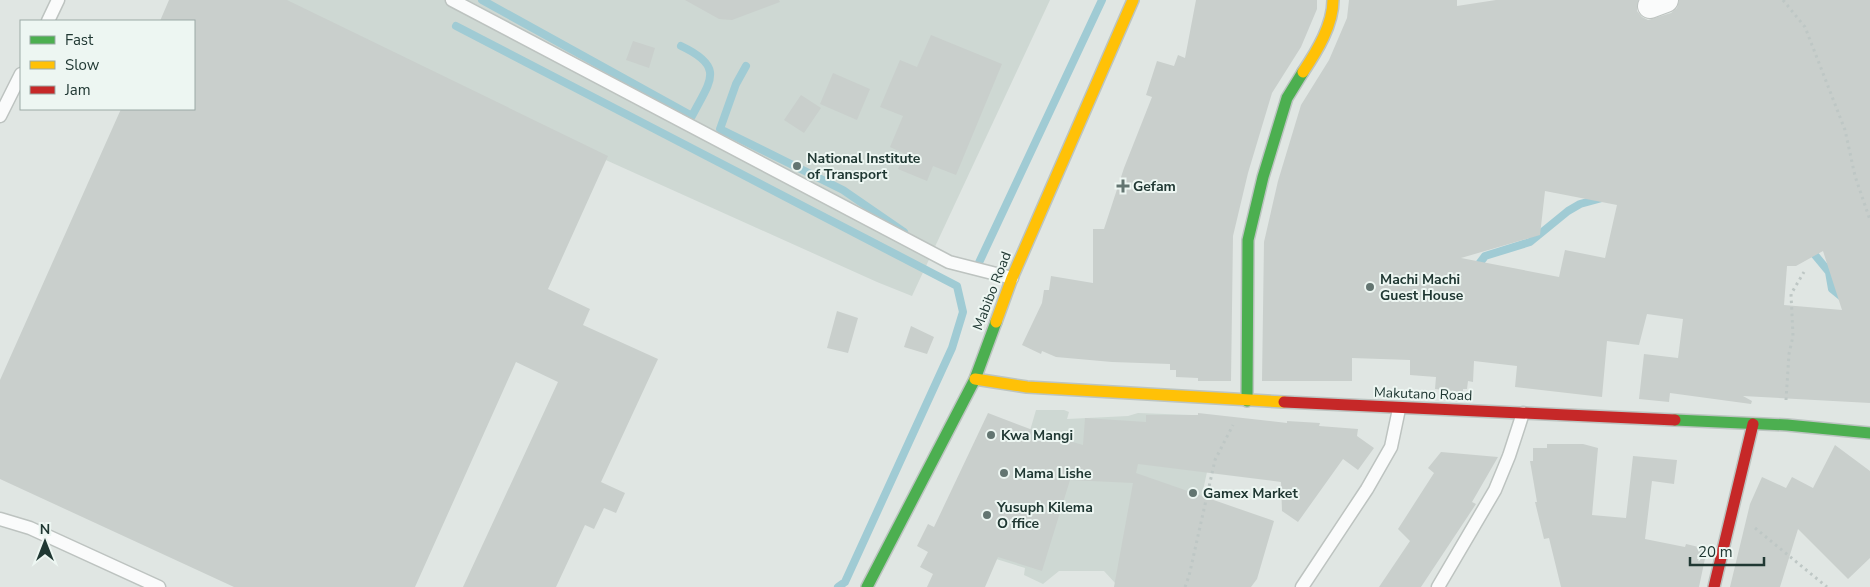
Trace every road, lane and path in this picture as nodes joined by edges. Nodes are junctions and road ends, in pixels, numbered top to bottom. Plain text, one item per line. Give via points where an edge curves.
1 (58, 0) edge
2 (452, 0) edge
3 (1133, 0) edge
4 (1333, 0) edge
5 (1783, 0) edge
6 (48, 20) edge
7 (20, 76) edge
8 (0, 116) edge
9 (1870, 220) edge
10 (1804, 272) dead end
11 (1012, 278) junction
12 (976, 379) junction
13 (1248, 401) junction
14 (1398, 409) junction
15 (1523, 412) junction
16 (1753, 424) junction
17 (1787, 425) junction
18 (1870, 433) edge
19 (1731, 509) junction
20 (0, 519) edge
21 (159, 587) edge
22 (867, 587) edge
23 (1185, 587) edge
24 (1302, 587) edge
25 (1438, 587) edge
26 (1714, 587) edge
27 (1827, 587) edge

1 - 6 lane
2 - 11 lane via 949,262
3 - 11 street, Mabibo Road
4 - 13 street via 1333,12 1315,54 1287,98 1248,240
5 - 9 path via 1805,27 1845,130 1855,176
7 - 8 lane
10 - 17 path via 1791,294 1793,336 1788,354
11 - 12 street, Mabibo Road
12 - 13 street, Makutano Road via 1027,387
12 - 22 street, Mabibo Road
13 - 14 street, Makutano Road
13 - 23 path via 1215,460
14 - 15 street, Makutano Road
14 - 24 lane via 1391,447
15 - 16 street, Makutano Road
15 - 25 lane via 1495,490
16 - 17 street, Makutano Road
16 - 19 street
17 - 18 street, Makutano Road
19 - 26 street
19 - 27 path
20 - 21 lane via 30,528

